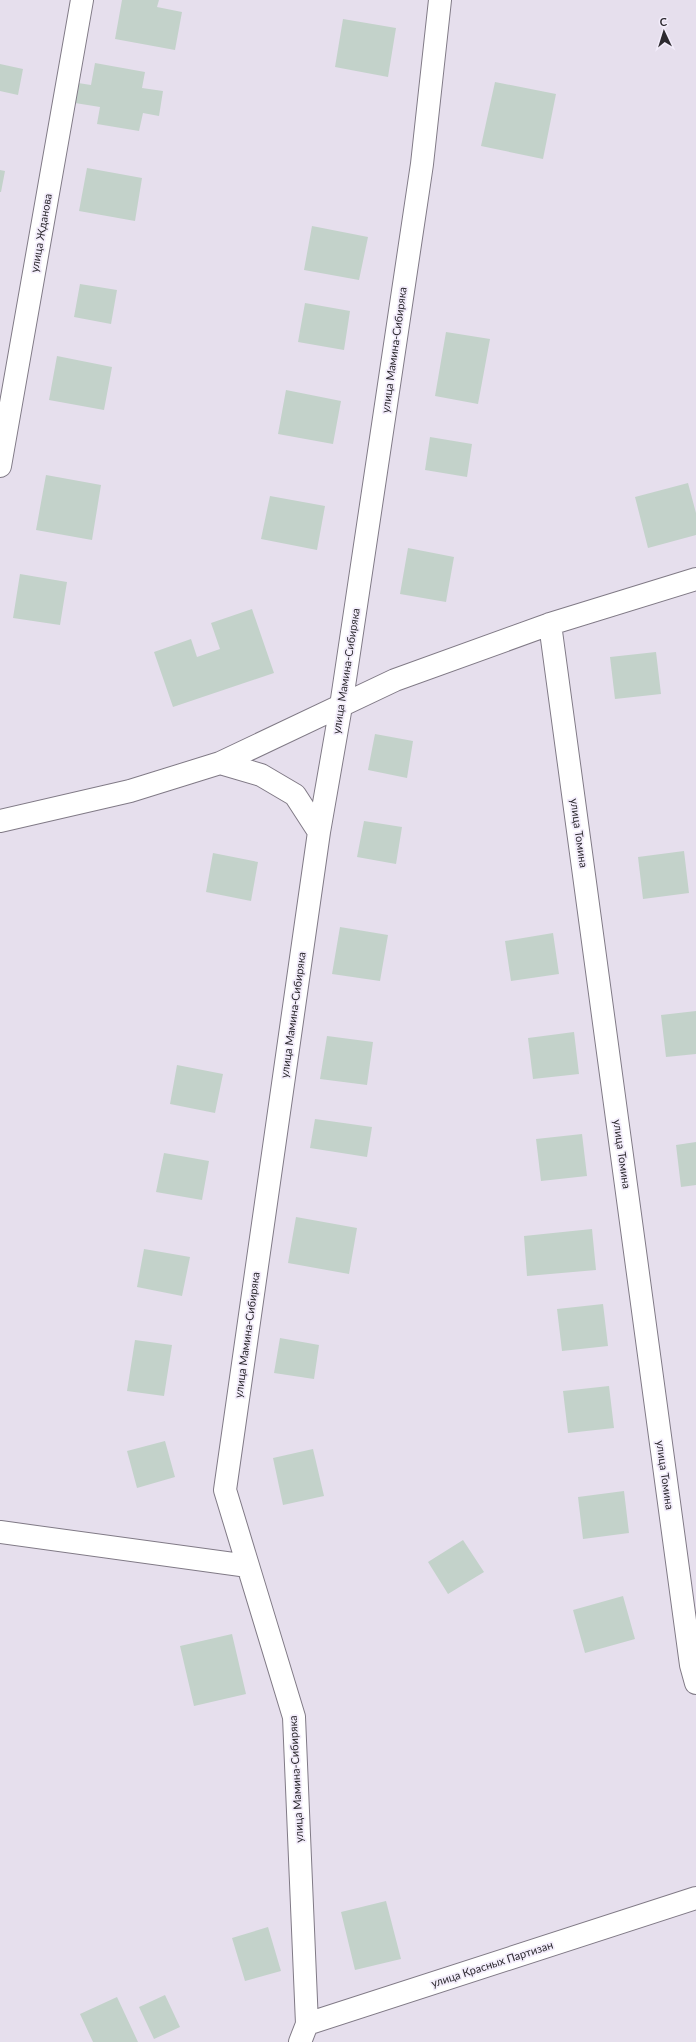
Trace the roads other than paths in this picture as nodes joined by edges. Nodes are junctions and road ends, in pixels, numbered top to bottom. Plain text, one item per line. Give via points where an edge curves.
1 (82, 0) edge
2 (440, 0) edge
3 (0, 466) edge
4 (696, 579) edge
5 (550, 624) junction
6 (341, 706) junction
7 (220, 763) junction
8 (0, 821) edge
9 (320, 832) junction
10 (0, 1532) edge
11 (248, 1566) junction
12 (696, 1683) edge
13 (696, 1898) edge
14 (303, 2033) edge

1 - 3 street, улица Жданова
2 - 6 street, улица Мамина-Сибиряка via 422,164
4 - 5 street
5 - 6 street via 395,680
5 - 12 street, улица Томина via 689,1649
6 - 7 street
6 - 9 street, улица Мамина-Сибиряка
7 - 8 street via 130,791
7 - 9 street via 261,775 295,795
9 - 11 street, улица Мамина-Сибиряка via 225,1490
10 - 11 street
11 - 14 street, улица Мамина-Сибиряка via 294,1717
13 - 14 street, улица Красных Партизан

